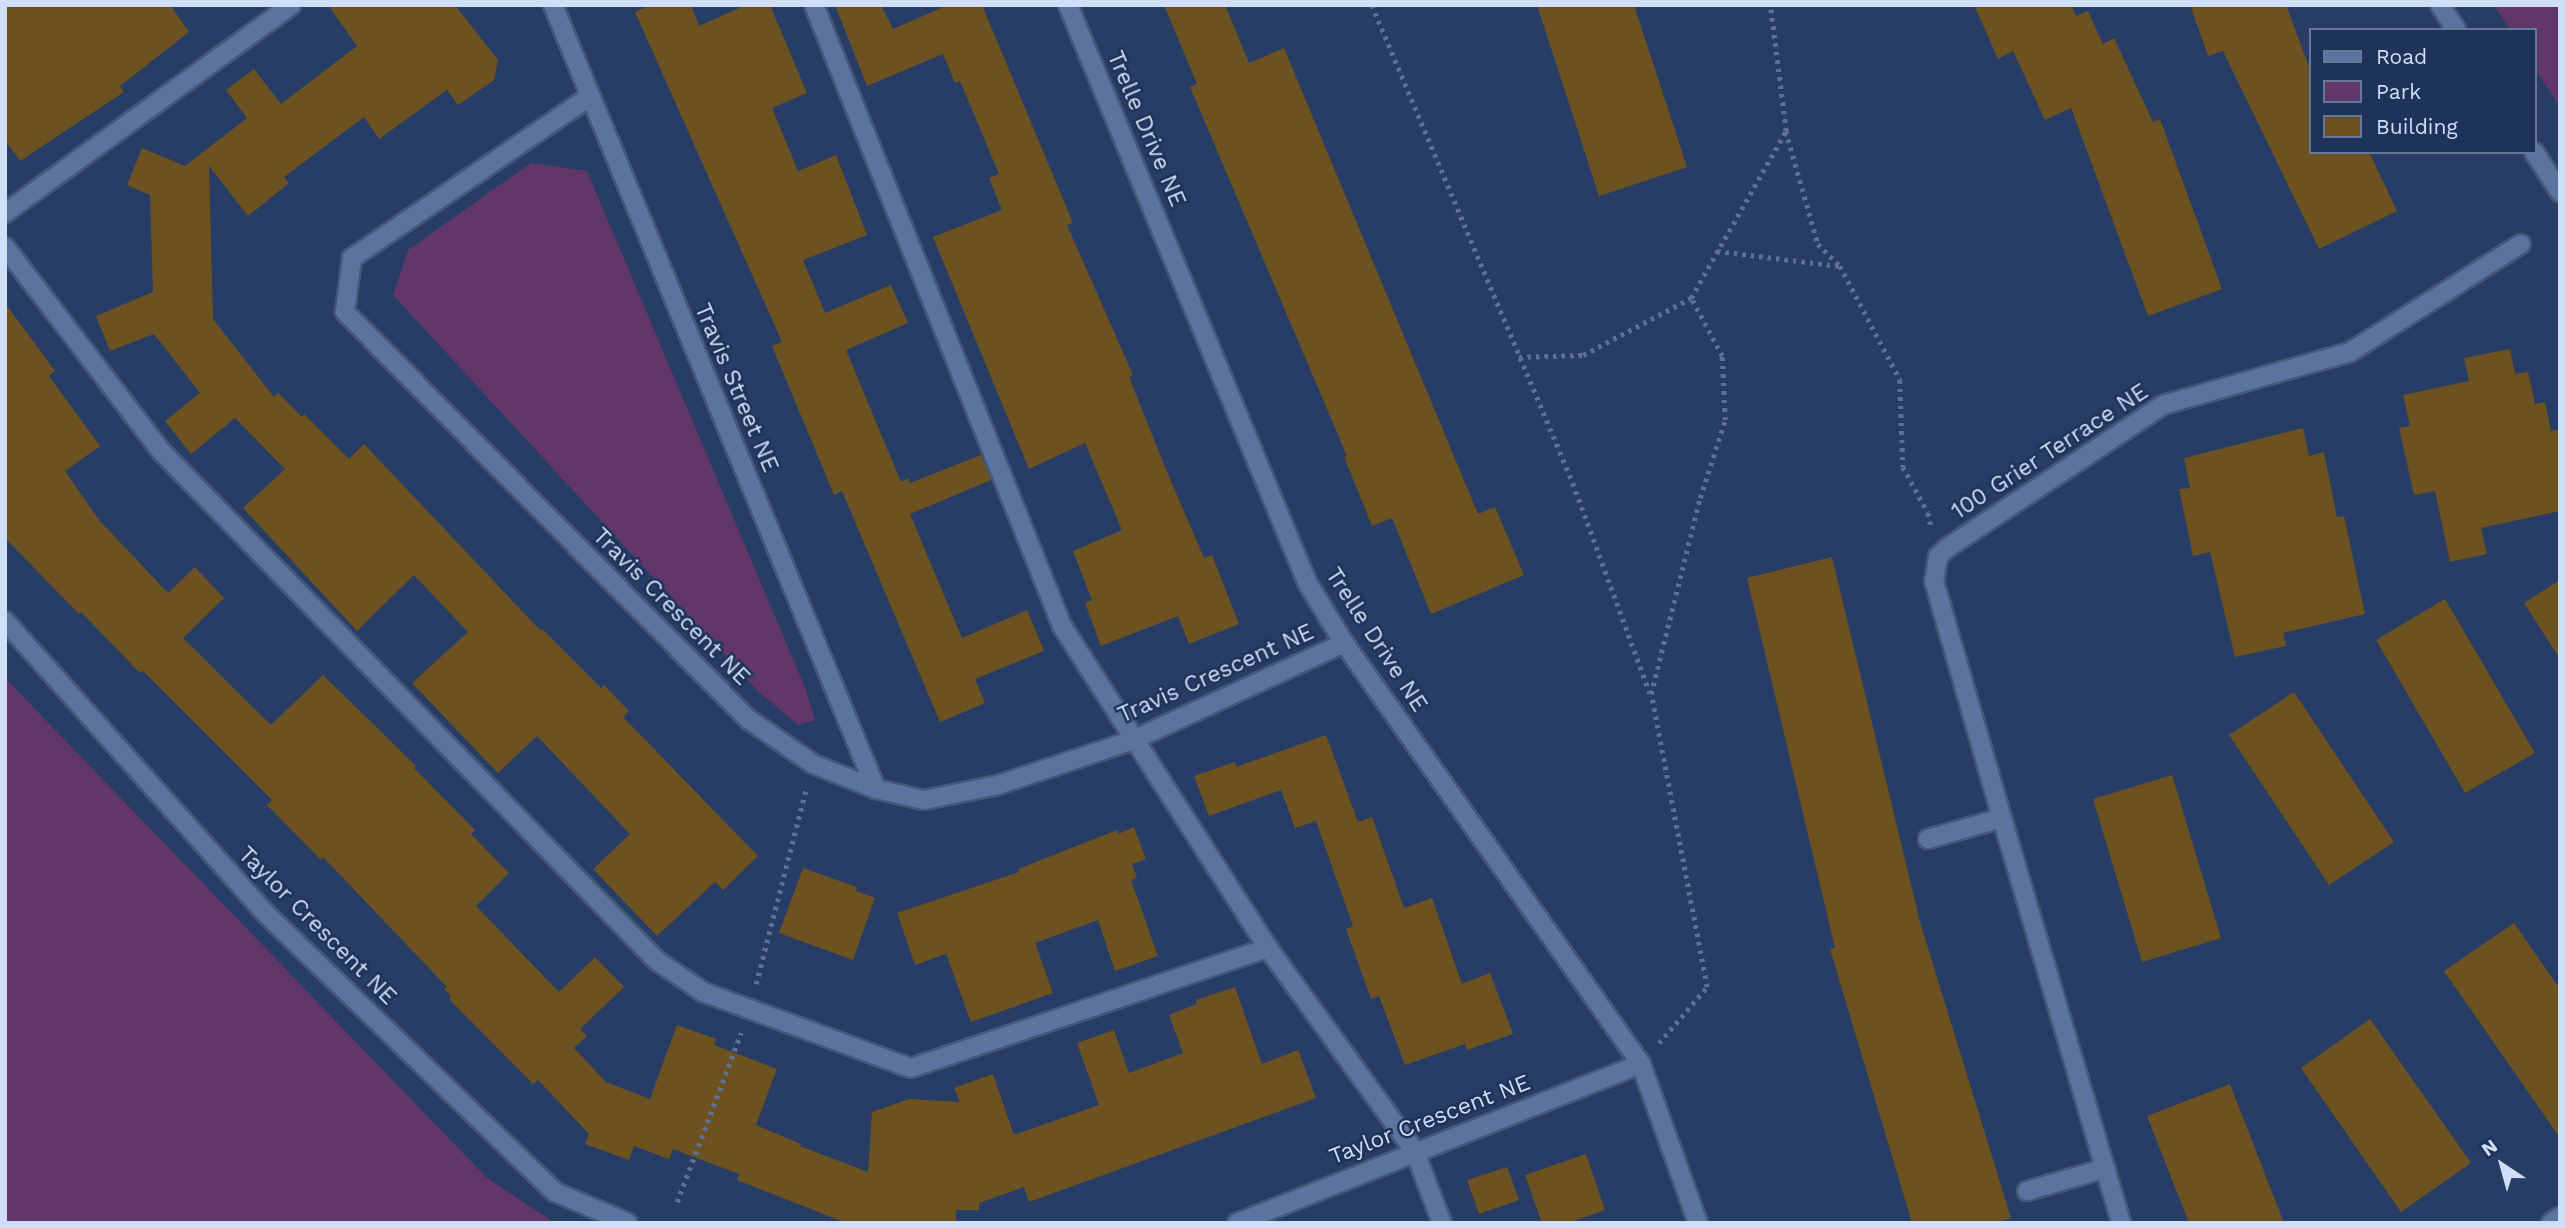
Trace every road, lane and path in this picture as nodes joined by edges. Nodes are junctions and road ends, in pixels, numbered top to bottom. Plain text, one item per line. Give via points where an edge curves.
1 (291, 5) edge
2 (553, 5) edge
3 (814, 5) edge
4 (1068, 5) edge
5 (1372, 5) edge
6 (1770, 5) edge
7 (2440, 5) edge
8 (2455, 28) edge
9 (589, 97) junction
10 (1786, 131) junction
11 (2535, 154) edge
12 (2560, 192) edge
13 (5, 213) edge
14 (2522, 244) dead end
15 (5, 247) edge
16 (1717, 251) junction
17 (1840, 266) junction
18 (1691, 298) junction
19 (1519, 357) junction
20 (1942, 553) junction
21 (5, 621) edge
22 (1344, 643) junction
23 (1651, 694) junction
24 (1133, 740) junction
25 (876, 789) junction
26 (2002, 818) junction
27 (1928, 839) dead end
28 (1268, 948) junction
29 (1641, 1064) junction
30 (1415, 1152) junction
31 (2106, 1168) junction
32 (2027, 1191) dead end
33 (2560, 1217) edge
34 (628, 1223) edge
35 (1237, 1223) edge
36 (1442, 1223) edge
37 (1698, 1223) edge
38 (2121, 1223) edge
39 (2551, 1223) edge

1 - 13 street
2 - 9 street, Travis Street NE
3 - 24 street via 1062,626
4 - 22 street, Trelle Drive NE via 1307,583
5 - 19 path
6 - 10 path
7 - 8 street
9 - 25 street, Travis Street NE
9 - 25 street, Travis Crescent NE via 352,258 345,312 748,719 813,764
10 - 16 path
10 - 17 path via 1818,244
11 - 12 street
14 - 20 street, 100 Grier Terrace NE via 2350,352 2163,405
15 - 28 street via 162,452 656,960 703,992 911,1068
16 - 17 path
16 - 18 path
17 - 20 path via 1900,380 1903,467 1928,513
18 - 19 path via 1583,355
18 - 23 path via 1722,356 1725,420 1700,498
19 - 23 path via 1573,483
20 - 26 street via 1934,581
21 - 34 street, Taylor Crescent NE via 265,913 555,1192
22 - 24 street, Travis Crescent NE
22 - 29 street, Trelle Drive NE
23 - 29 path via 1707,987
24 - 25 street, Travis Crescent NE via 998,785 924,800
24 - 28 street
26 - 27 street
26 - 31 street
28 - 30 street
29 - 30 street, Taylor Crescent NE
29 - 37 street, Trelle Drive NE
30 - 35 street, Taylor Crescent NE
30 - 36 street
31 - 32 street
31 - 38 street
33 - 39 street

